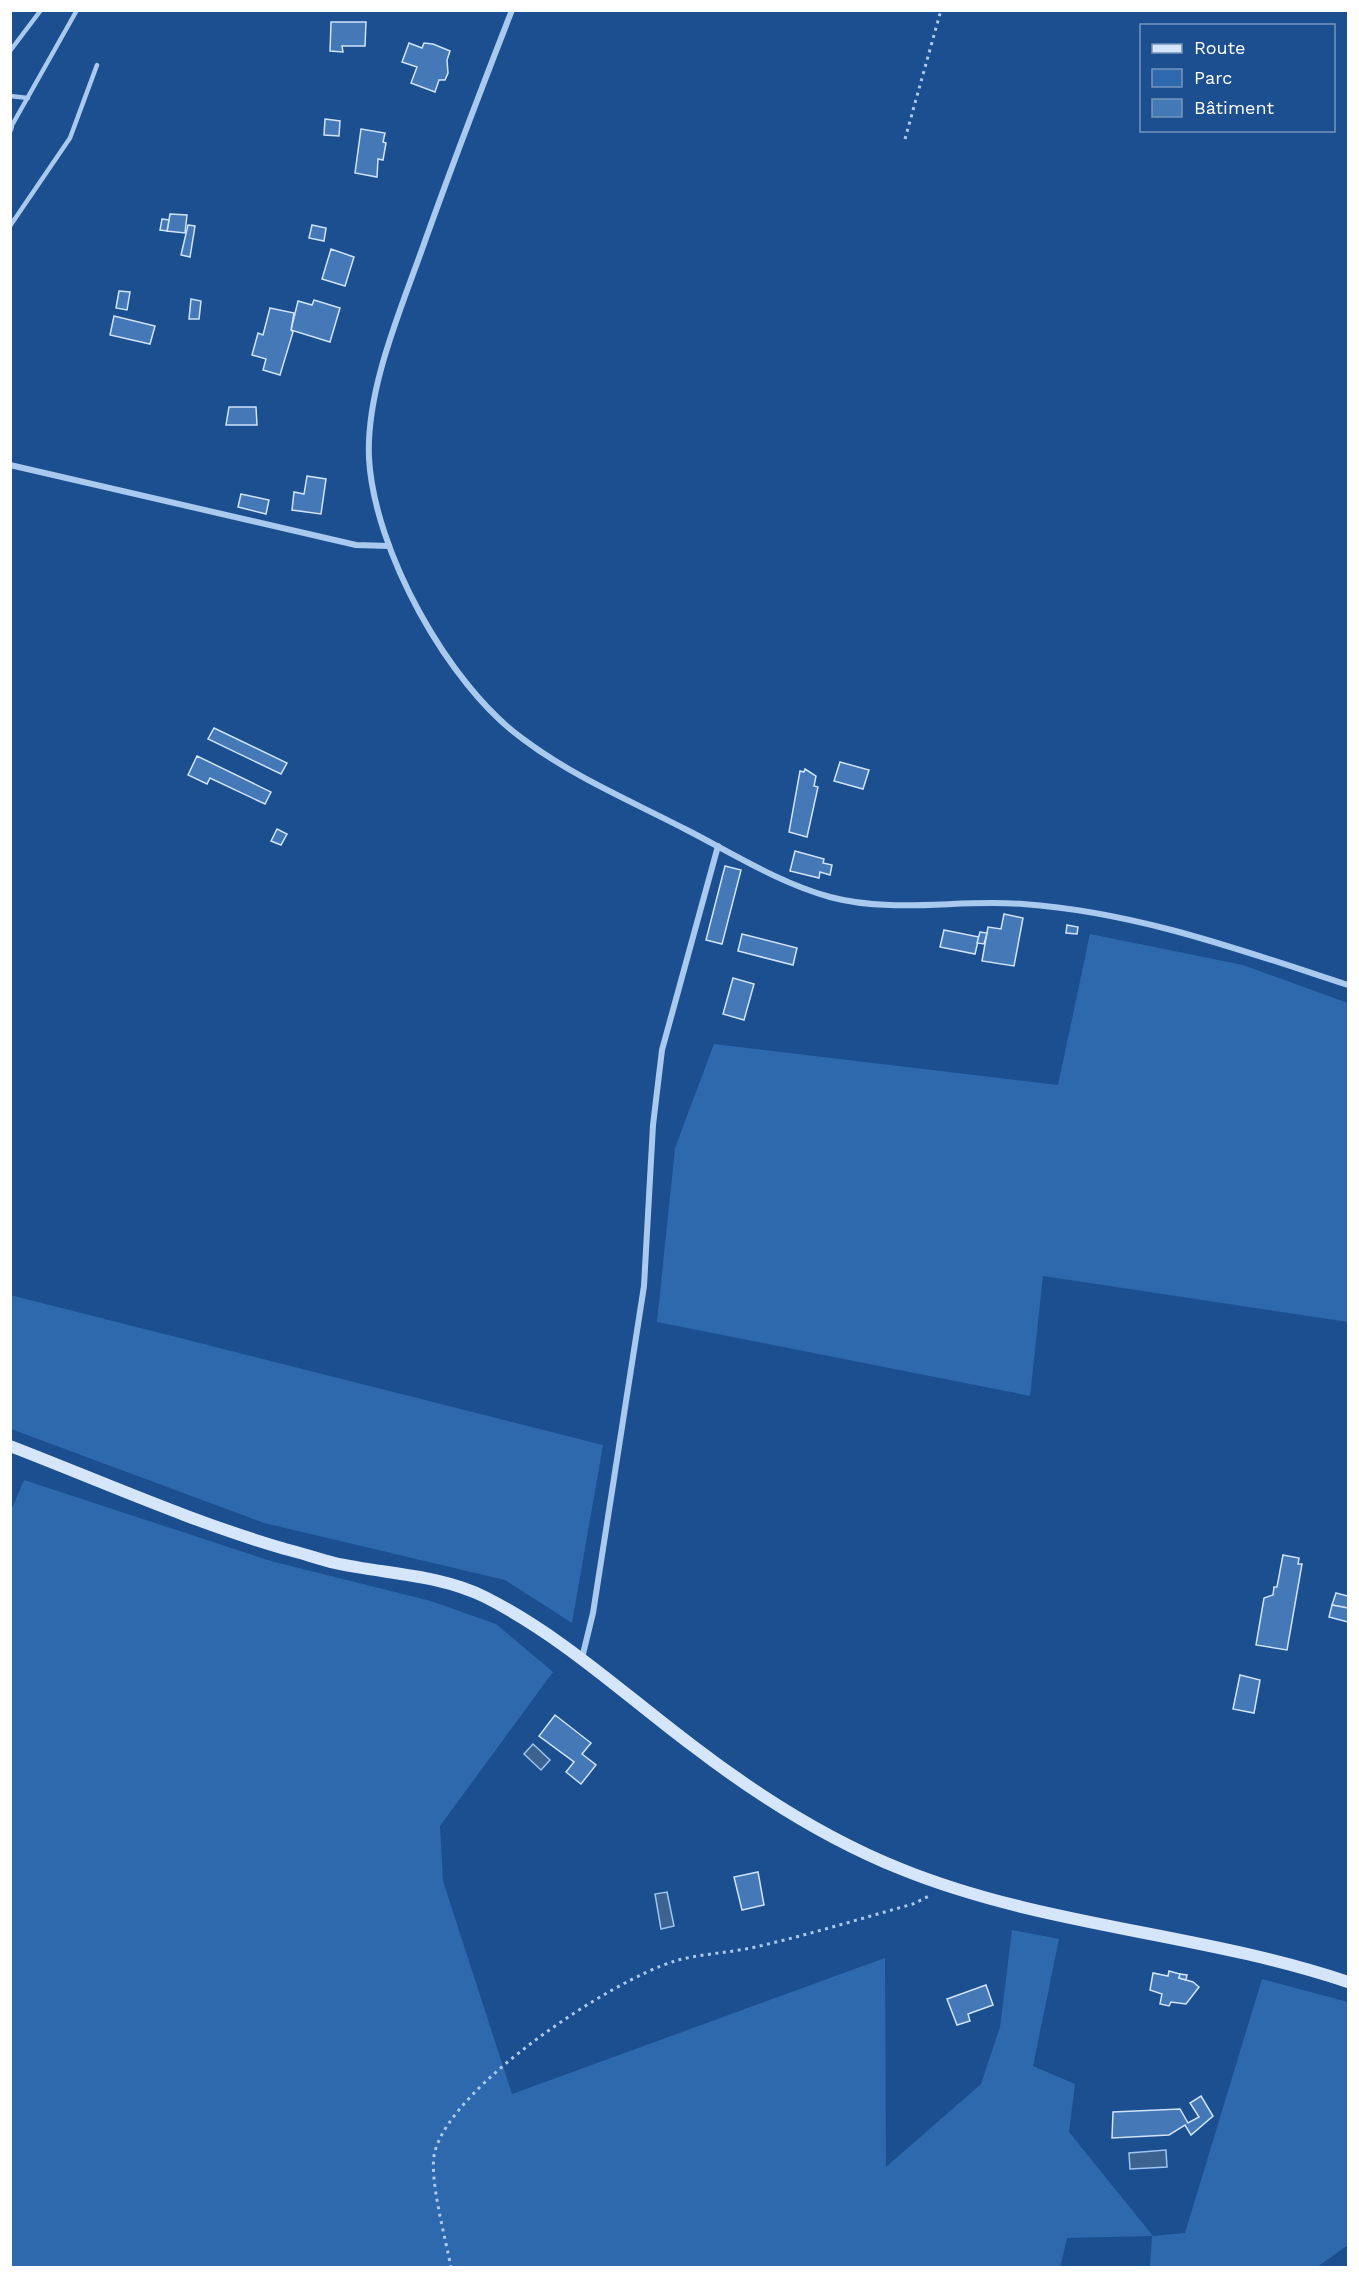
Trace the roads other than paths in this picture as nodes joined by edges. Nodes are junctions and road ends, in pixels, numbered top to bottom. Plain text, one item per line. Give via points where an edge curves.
1 (41, 10) edge
2 (77, 10) edge
3 (512, 10) edge
4 (10, 51) edge
5 (97, 65) dead end
6 (10, 96) edge
7 (28, 98) junction
8 (11, 127) edge
9 (10, 226) edge
10 (10, 465) edge
11 (388, 546) junction
12 (718, 846) junction
13 (1348, 985) edge
14 (10, 1446) edge
15 (582, 1658) junction
16 (1348, 1982) edge

1 - 4 lane
2 - 7 lane
3 - 11 street via 385,350 369,456 376,504
5 - 9 lane via 70,138
6 - 7 lane
7 - 8 lane
10 - 11 street via 356,545
11 - 12 street via 430,632 473,692 520,738 568,768
12 - 13 street via 790,883 829,897 913,907 1019,904 1117,916 1191,934
12 - 15 street via 662,1050 653,1125 644,1286 595,1602
14 - 15 street via 282,1548 335,1563 429,1579 479,1595 517,1614
15 - 16 street via 762,1796 831,1836 900,1869 996,1901 1233,1950

